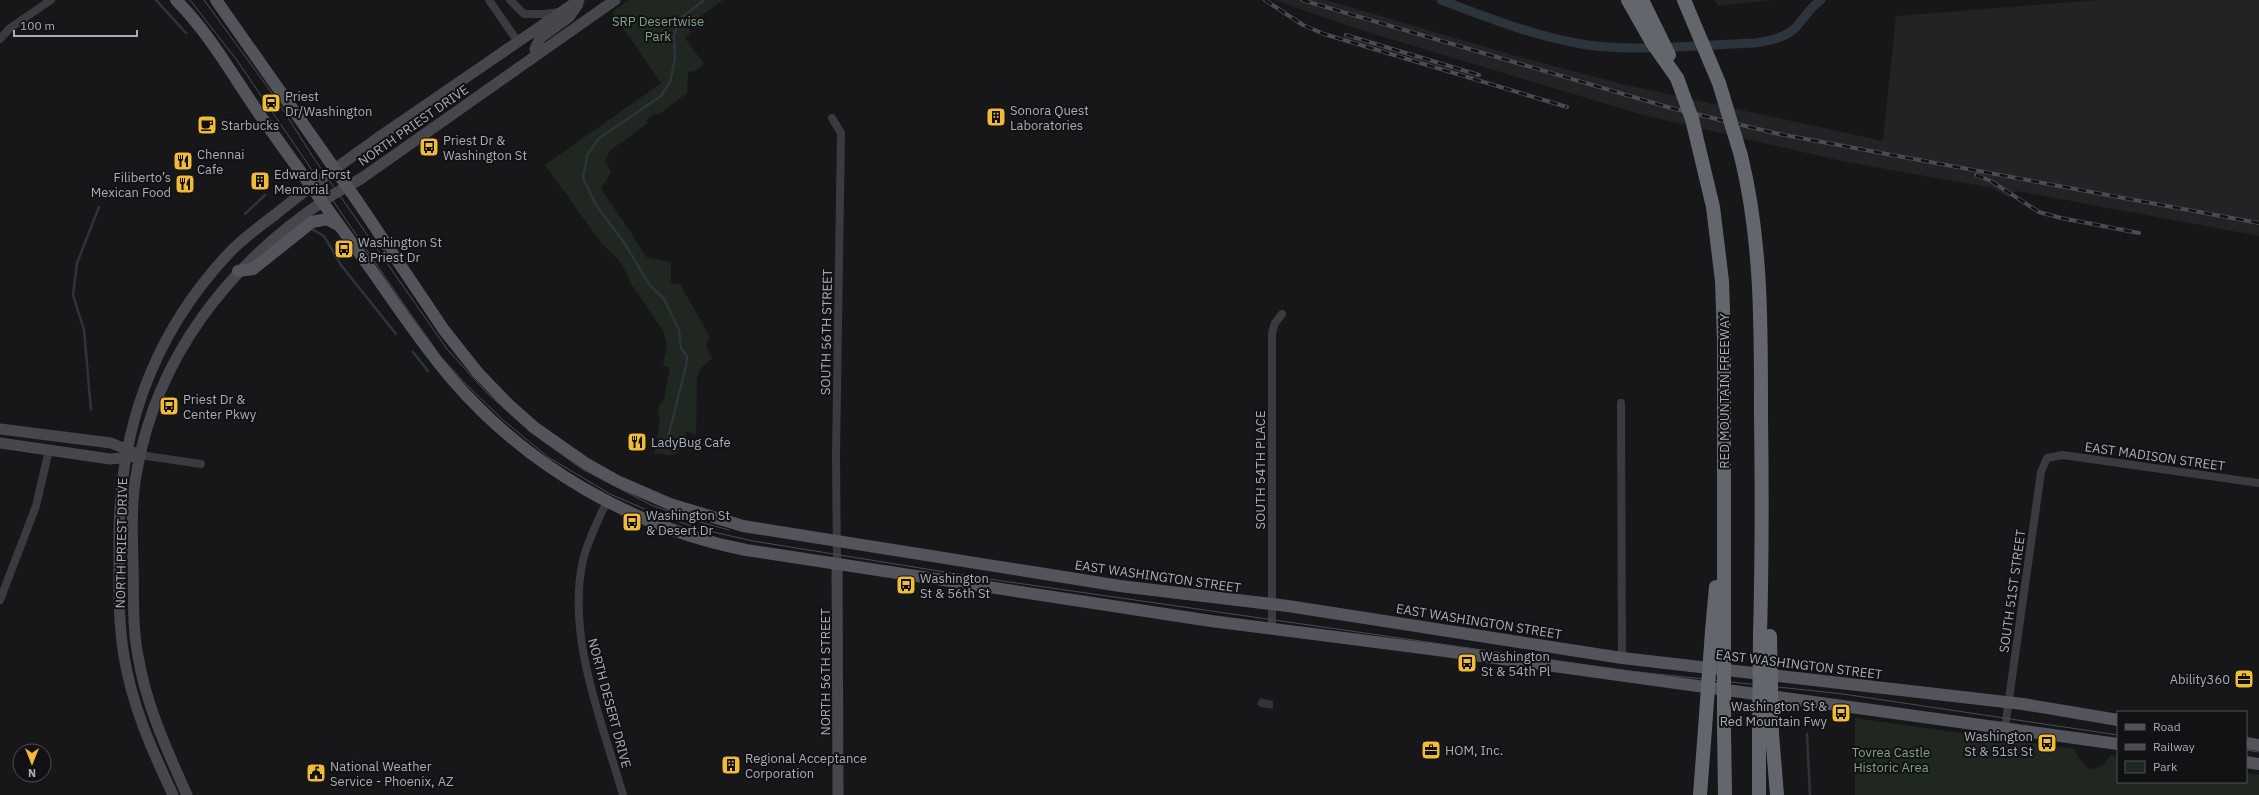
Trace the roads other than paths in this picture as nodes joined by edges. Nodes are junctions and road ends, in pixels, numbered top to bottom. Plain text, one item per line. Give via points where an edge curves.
1 (51, 0) edge
2 (176, 0) edge
3 (216, 0) edge
4 (488, 0) edge
5 (510, 0) edge
6 (580, 0) edge
7 (615, 0) edge
8 (1684, 0) edge
9 (1636, 2) edge
10 (563, 11) junction
11 (0, 39) edge
12 (518, 42) junction
13 (537, 55) junction
14 (832, 118) dead end
15 (334, 169) junction
16 (311, 186) junction
17 (347, 187) junction
18 (322, 202) junction
19 (340, 226) junction
20 (238, 271) junction
21 (1282, 314) dead end
22 (1621, 403) dead end
23 (0, 429) edge
24 (0, 442) edge
25 (49, 450) junction
26 (125, 454) junction
27 (140, 455) junction
28 (2047, 458) joint
29 (201, 464) dead end
30 (2259, 483) edge
31 (607, 501) junction
32 (837, 544) junction
33 (837, 565) junction
34 (0, 600) edge
35 (1272, 605) junction
36 (1272, 630) junction
37 (1718, 631) junction
38 (1622, 658) junction
39 (2008, 703) junction
40 (2117, 720) edge
41 (2005, 727) junction
42 (1766, 734) junction
43 (2247, 743) edge
44 (2117, 744) edge
45 (2259, 745) edge
46 (2247, 762) edge
47 (2259, 764) edge
48 (173, 795) edge
49 (187, 795) edge
50 (623, 795) edge
51 (838, 795) edge
52 (1700, 795) edge
53 (1725, 795) edge
54 (1759, 795) edge
55 (1777, 795) edge

1 - 11 street via 10,28
2 - 16 main road via 208,38
3 - 15 main road, EAST WASHINGTON STREET
4 - 12 street
5 - 10 street via 524,14
6 - 10 main road, NORTH PRIEST DRIVE
6 - 13 main road via 569,17 540,38 536,44
7 - 13 main road, NORTH PRIEST DRIVE
8 - 42 highway, bridge via 1720,83 1741,156 1755,230 1760,290
9 - 37 highway, RED MOUNTAIN FREEWAY, bridge via 1678,78 1699,146 1713,207 1722,281 1724,340 1724,529
10 - 12 main road, NORTH PRIEST DRIVE
12 - 15 main road, NORTH PRIEST DRIVE
13 - 17 main road, NORTH PRIEST DRIVE
14 - 32 street, SOUTH 56TH STREET via 841,133
15 - 16 main road, NORTH PRIEST DRIVE
15 - 17 main road, EAST WASHINGTON STREET
16 - 18 main road
16 - 26 main road, NORTH PRIEST DRIVE via 239,243 215,268 191,301 166,340 141,395
17 - 18 main road, NORTH PRIEST DRIVE
17 - 32 main road, EAST WASHINGTON STREET via 478,373 509,405 554,442 617,481 682,509 743,526
18 - 19 main road
18 - 20 main road, NORTH PRIEST DRIVE
19 - 20 main road via 327,219 312,222 253,268
19 - 31 main road via 422,341 472,401 538,459
20 - 27 main road, NORTH PRIEST DRIVE via 207,308 175,358 157,397
21 - 35 street, SOUTH 54TH PLACE via 1275,323 1272,333
22 - 38 street
23 - 26 main road via 111,443
24 - 25 main road
25 - 26 main road
25 - 34 street via 36,506
26 - 27 main road
26 - 48 main road, NORTH PRIEST DRIVE via 118,537 120,626 124,657 140,722
27 - 29 street
27 - 49 main road, NORTH PRIEST DRIVE via 133,515 133,600 136,642 140,670 152,713
28 - 30 street, EAST MADISON STREET via 2063,455
28 - 39 street, SOUTH 51ST STREET via 2041,472
31 - 33 main road via 661,527 716,544
31 - 50 street, NORTH DESERT DRIVE via 583,558 578,621 585,664
32 - 33 street, NORTH 56TH STREET
32 - 35 main road, EAST WASHINGTON STREET via 1120,586
33 - 36 main road
33 - 51 main road, NORTH 56TH STREET
35 - 36 street, SOUTH 54TH PLACE
35 - 38 main road, EAST WASHINGTON STREET
36 - 41 main road
37 - 52 highway, bridge via 1705,729
37 - 53 highway, RED MOUNTAIN FREEWAY, bridge
38 - 39 main road, EAST WASHINGTON STREET
39 - 40 main road, EAST WASHINGTON STREET
39 - 41 street, SOUTH 51ST STREET
41 - 44 main road
42 - 54 highway
42 - 55 highway
43 - 45 main road
46 - 47 main road

